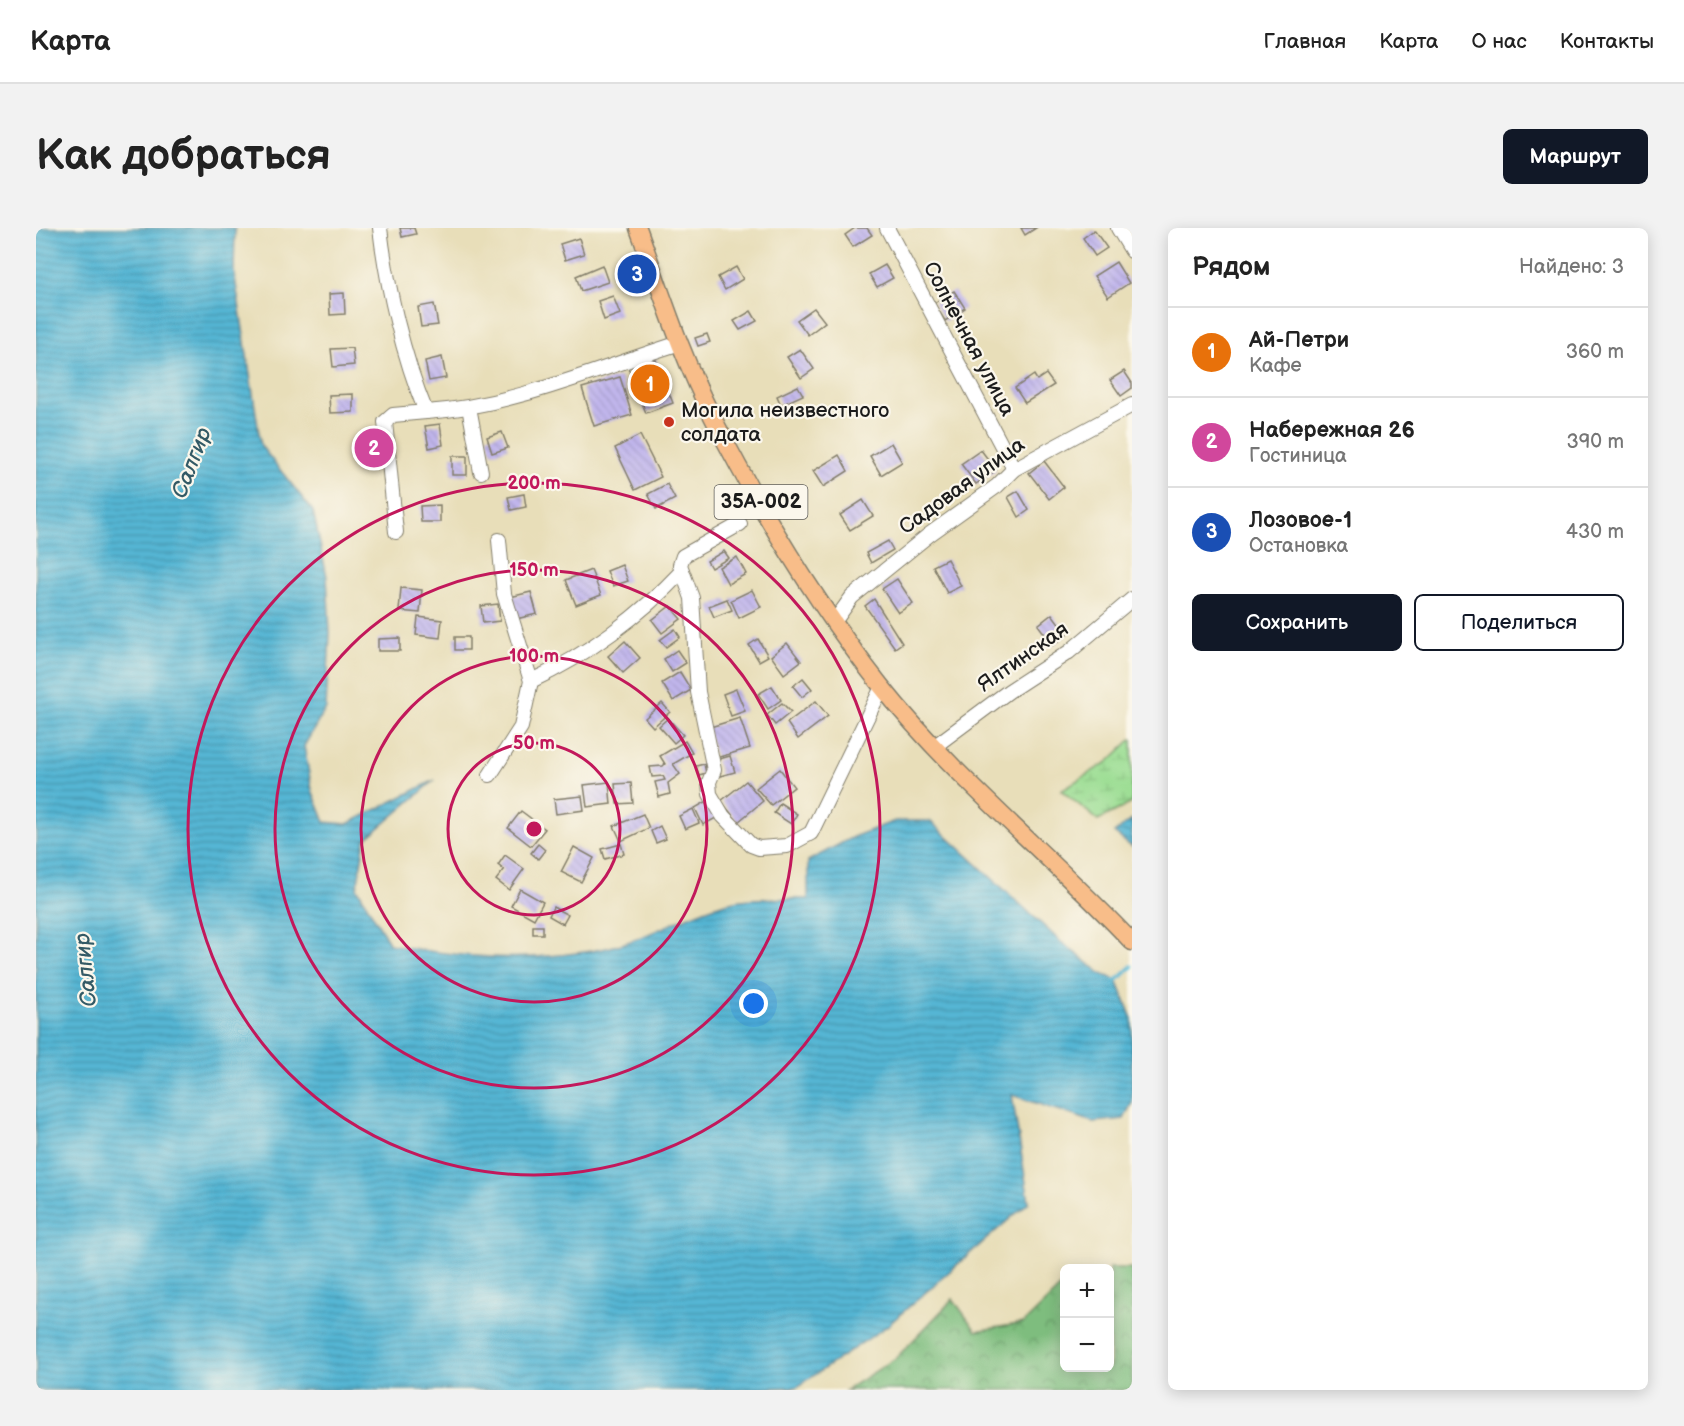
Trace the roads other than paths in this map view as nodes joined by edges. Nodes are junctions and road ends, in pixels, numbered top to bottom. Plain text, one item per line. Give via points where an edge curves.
1 (380, 228) edge
2 (638, 228) edge
3 (887, 228) edge
4 (1118, 228) edge
5 (1132, 251) edge
6 (680, 343) junction
7 (1132, 405) edge
8 (469, 407) junction
9 (426, 412) junction
10 (1014, 469) junction
11 (482, 472) dead end
12 (740, 524) dead end
13 (396, 532) dead end
14 (499, 540) dead end
15 (682, 571) junction
16 (1132, 599) edge
17 (834, 622) junction
18 (531, 681) junction
19 (882, 687) junction
20 (935, 746) junction
21 (490, 775) dead end
22 (1132, 942) edge

1 - 9 street via 387,284
2 - 6 main road, 35А-002
3 - 10 street, Солнечная улица
4 - 5 street
6 - 8 street
6 - 17 main road, 35А-002 via 712,417
7 - 10 street, Садовая улица
8 - 9 street
8 - 11 street
9 - 13 street via 393,415 385,422
10 - 17 street, Садовая улица via 852,597
12 - 15 street via 683,556
14 - 18 street via 504,594
15 - 18 street via 661,594 570,663
15 - 19 street via 692,598 698,692 714,770 710,794 723,816 751,845 787,846 812,833
16 - 20 street, Ялтинская via 1069,652
17 - 19 main road, 35А-002
18 - 21 street via 521,727
19 - 20 main road, 35А-002
20 - 22 main road, 35А-002 via 987,802

